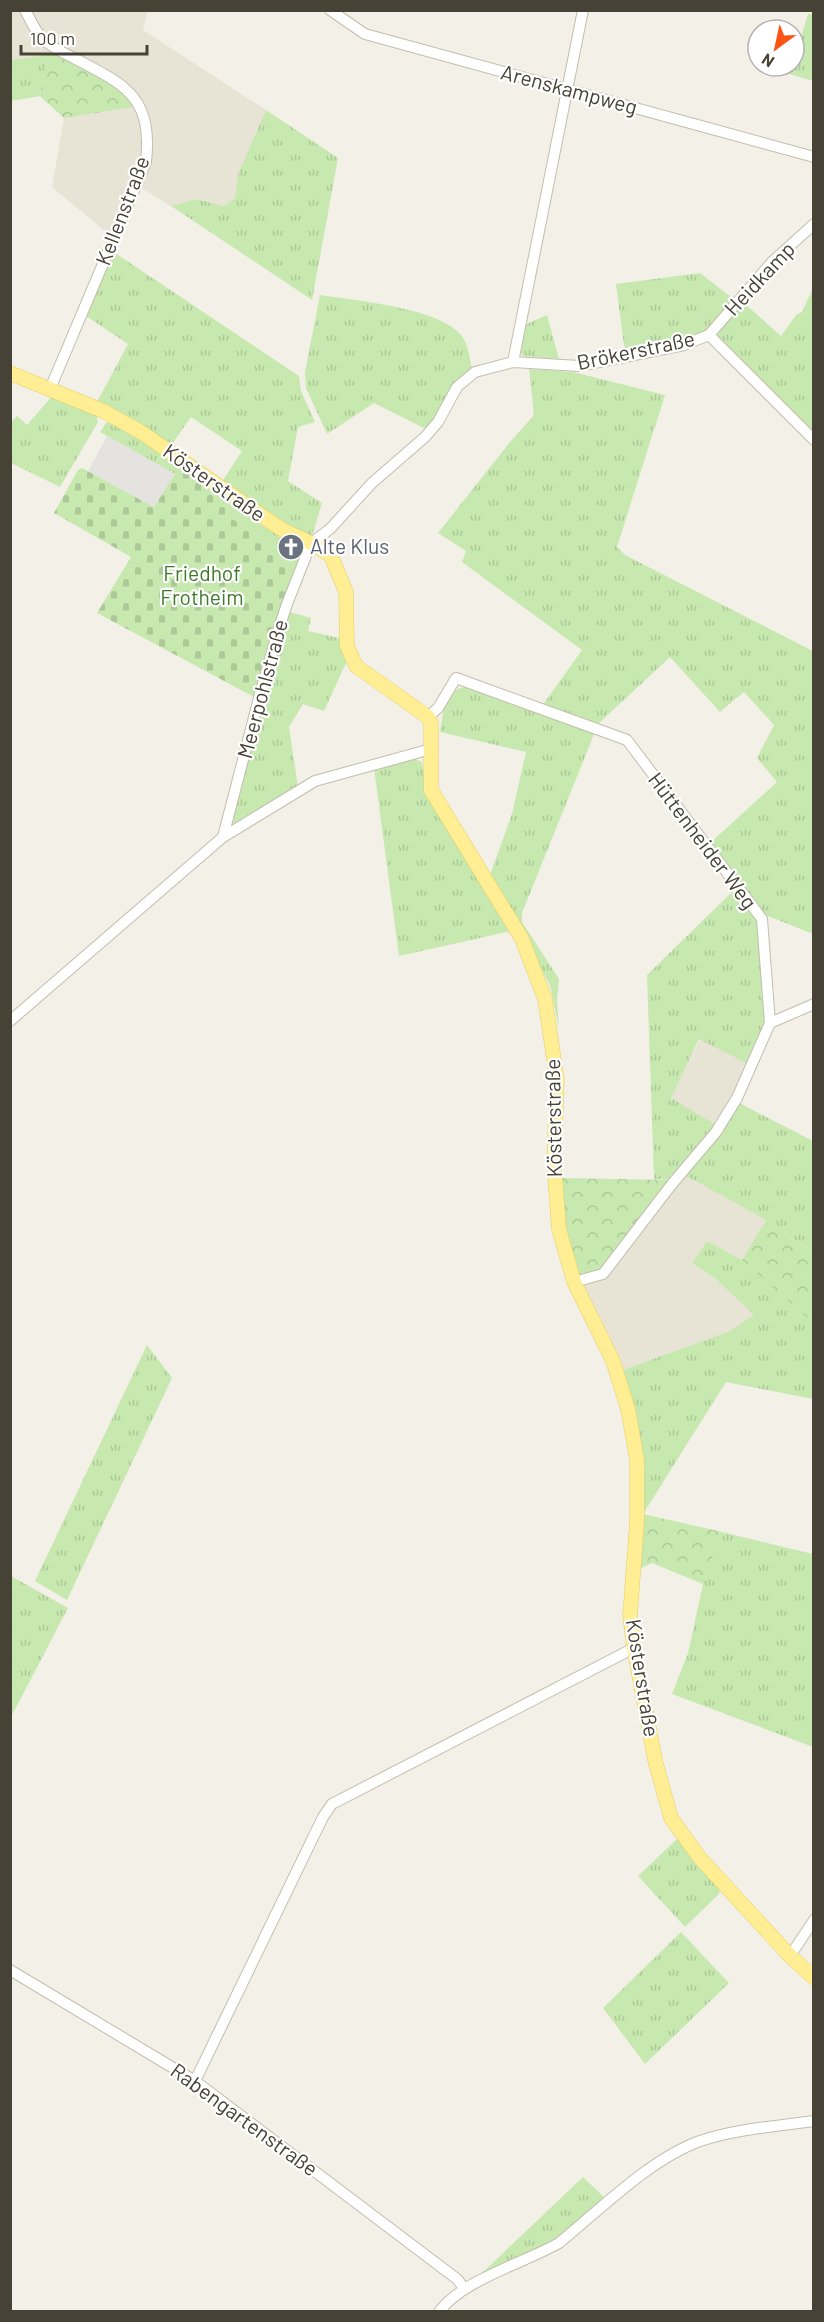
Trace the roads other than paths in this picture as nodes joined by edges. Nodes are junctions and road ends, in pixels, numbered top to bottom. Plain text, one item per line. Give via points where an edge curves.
1 (25, 10) edge
2 (330, 10) edge
3 (583, 10) edge
4 (567, 89) junction
5 (813, 157) edge
6 (813, 224) edge
7 (709, 335) junction
8 (513, 362) junction
9 (10, 373) edge
10 (50, 389) junction
11 (813, 440) edge
12 (311, 543) junction
13 (428, 717) junction
14 (431, 749) junction
15 (223, 837) junction
16 (813, 1004) edge
17 (10, 1021) edge
18 (770, 1023) junction
19 (574, 1282) junction
20 (634, 1648) junction
21 (813, 1920) edge
22 (790, 1956) junction
23 (10, 1970) edge
24 (813, 1978) edge
25 (195, 2081) junction
26 (813, 2121) edge
27 (464, 2288) junction
28 (439, 2312) edge

1 - 10 street, Kellenstraße via 41,38 132,93 148,139 146,162
2 - 4 street, Arenskampweg via 365,34
3 - 4 street
4 - 5 street, Arenskampweg
4 - 8 street
6 - 7 street, Heidkamp via 772,262
7 - 8 street, Brökerstraße via 684,345 579,366
7 - 11 street, Brökerstraße
8 - 12 street, Brökerstraße via 475,372 457,387 425,437
9 - 10 main road, Kösterstraße
10 - 12 main road, Kösterstraße via 141,432 281,529
12 - 13 main road, Kösterstraße via 331,556 346,592 347,646 356,666
12 - 15 street, Meerpohlstraße via 286,604
13 - 14 main road, Kösterstraße
13 - 18 street, Hüttenheider Weg via 456,678 627,740 762,920
14 - 15 street via 315,781
14 - 19 main road, Kösterstraße via 431,790 522,939 545,999 557,1080 554,1164 559,1229
15 - 17 street
16 - 18 street
18 - 19 street, Hüttenheider Weg via 737,1098 716,1132 603,1274
19 - 20 main road, Kösterstraße via 613,1360 638,1460 630,1616
20 - 22 main road, Kösterstraße via 655,1760 671,1818 699,1857
20 - 25 street via 332,1804
21 - 22 street
22 - 24 main road, Kösterstraße
23 - 25 street, Rabengartenstraße
25 - 27 street, Rabengartenstraße
26 - 27 street via 700,2141 660,2161 559,2243
27 - 28 street via 445,2302

